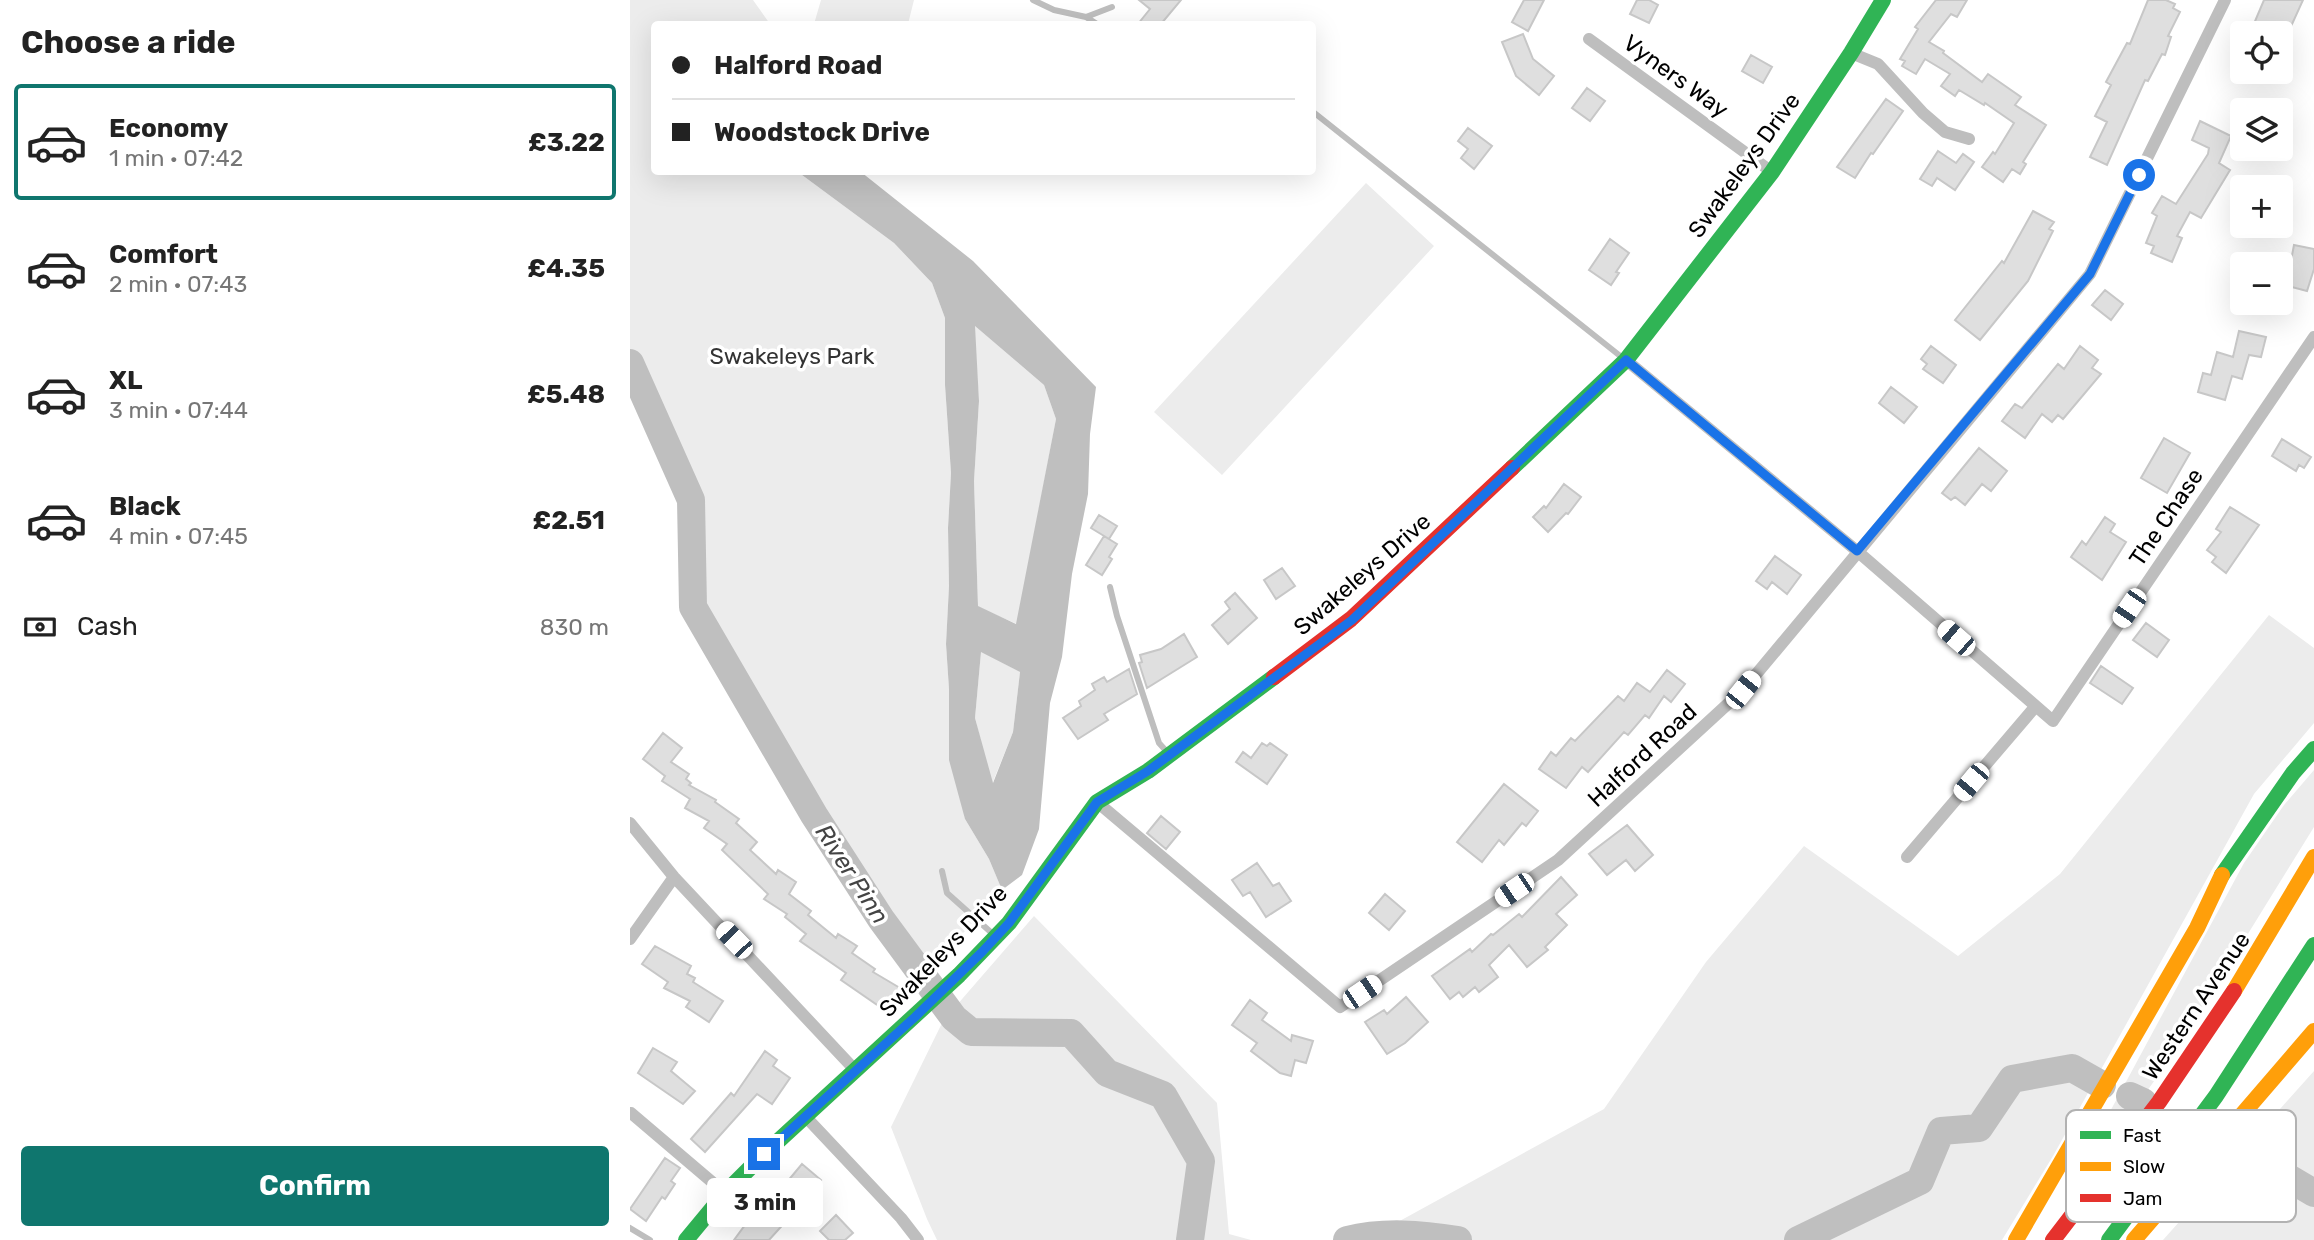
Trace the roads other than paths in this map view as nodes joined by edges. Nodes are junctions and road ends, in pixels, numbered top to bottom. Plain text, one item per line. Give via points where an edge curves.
1 (1033, 0) edge
2 (1883, 0) edge
3 (2225, 0) edge
4 (1112, 7) dead end
5 (1086, 17) junction
6 (1092, 21) edge
7 (1589, 38) dead end
8 (1851, 53) junction
9 (1316, 114) edge
10 (1969, 139) dead end
11 (1772, 172) junction
12 (2314, 337) edge
13 (1626, 360) junction
14 (1857, 551) junction
15 (1110, 587) dead end
16 (2035, 707) junction
17 (2314, 749) edge
18 (1170, 755) junction
19 (1097, 802) junction
20 (630, 823) edge
21 (1907, 857) dead end
22 (2314, 857) edge
23 (943, 871) dead end
24 (674, 877) junction
25 (995, 937) junction
26 (630, 939) edge
27 (2314, 946) edge
28 (2314, 1031) edge
29 (855, 1070) junction
30 (2091, 1110) edge
31 (2152, 1110) edge
32 (2207, 1110) edge
33 (2246, 1110) edge
34 (631, 1113) edge
35 (804, 1115) junction
36 (2066, 1154) edge
37 (725, 1193) junction
38 (2068, 1222) edge
39 (2123, 1222) edge
40 (2150, 1222) edge
41 (630, 1228) edge
42 (650, 1240) edge
43 (685, 1240) edge
44 (918, 1240) edge
45 (2016, 1240) edge
46 (2053, 1240) edge
47 (2109, 1240) edge
48 (2134, 1240) edge

1 - 5 lane
2 - 8 main road, Swakeleys Drive
3 - 14 street, Halford Road via 2090,274
4 - 5 lane
5 - 6 lane
7 - 11 street, Vyners Way
8 - 10 street via 1878,65 1945,132
8 - 11 main road, Swakeleys Drive
9 - 13 lane
11 - 13 main road, Swakeleys Drive
12 - 16 street, The Chase via 2053,720
13 - 14 street
13 - 18 main road, Swakeleys Drive via 1352,620
14 - 16 street
14 - 19 street, Halford Road via 1743,690 1558,860 1340,1007
15 - 18 lane via 1159,743
16 - 21 street
17 - 30 main road via 2221,876 2197,928
18 - 19 main road, Swakeleys Drive
19 - 25 main road, Swakeleys Drive
20 - 24 street
22 - 31 main road, Western Avenue via 2196,1050
23 - 25 lane via 947,893
24 - 26 street
24 - 29 street
25 - 29 main road, Swakeleys Drive
27 - 32 main road
28 - 33 main road
29 - 35 main road, Swakeleys Drive
34 - 37 street
35 - 37 main road, Swakeleys Drive
35 - 44 street
36 - 45 main road
37 - 43 main road, Swakeleys Drive
38 - 46 main road, Western Avenue
39 - 47 main road
40 - 48 main road
41 - 42 lane

